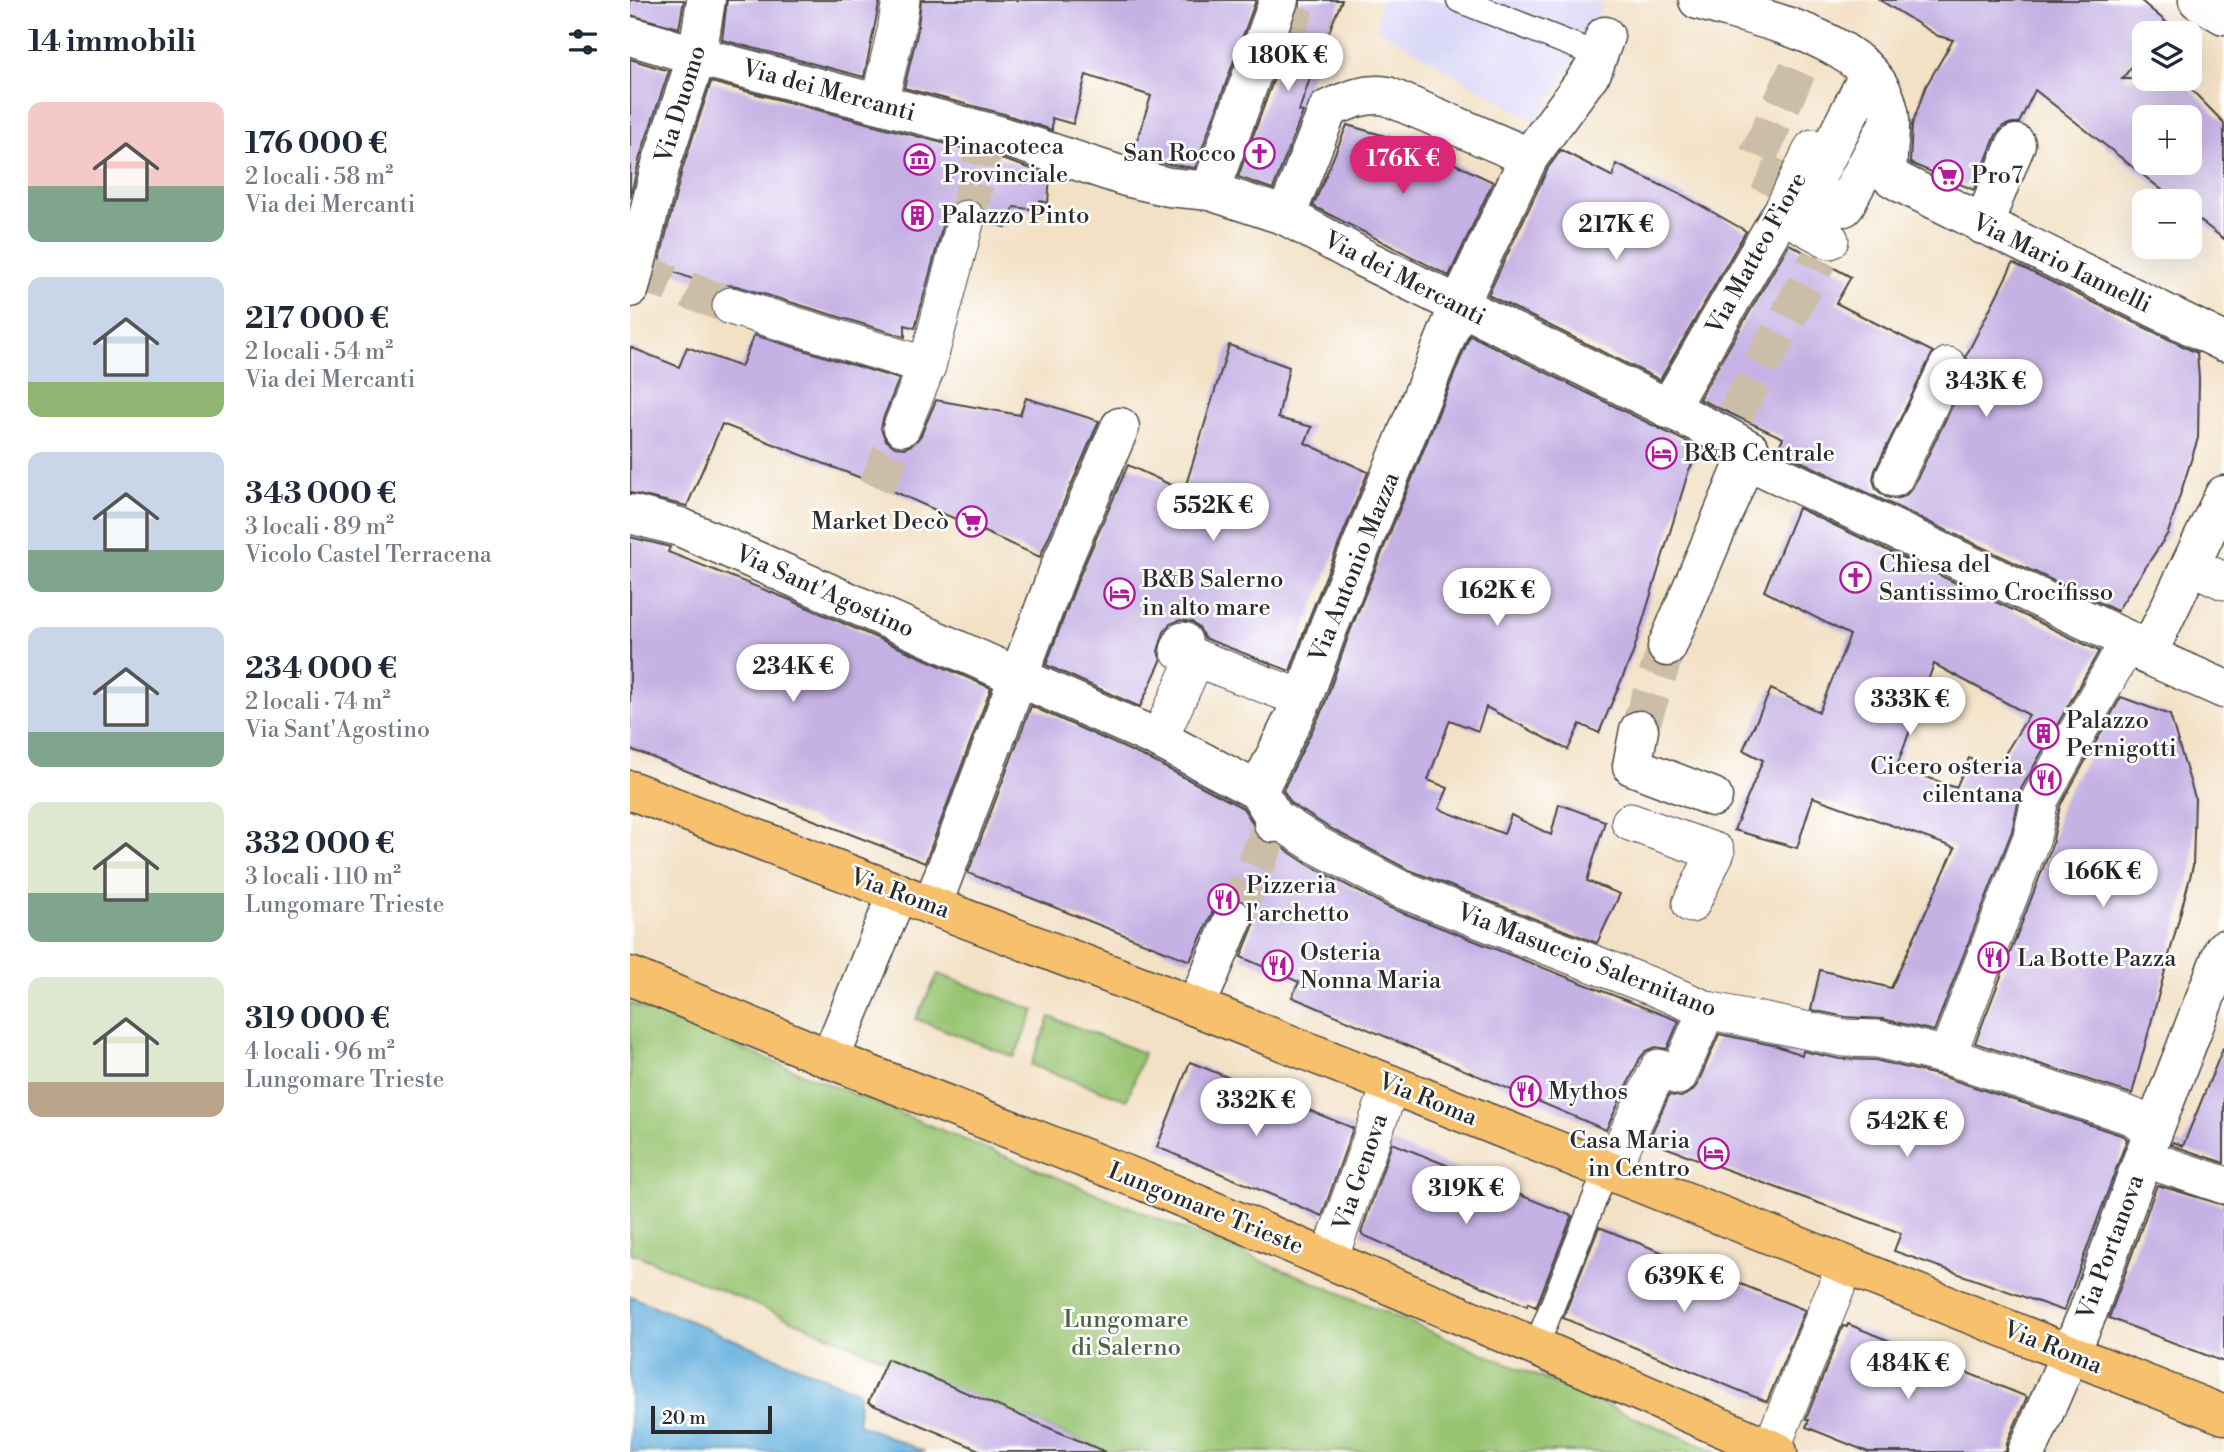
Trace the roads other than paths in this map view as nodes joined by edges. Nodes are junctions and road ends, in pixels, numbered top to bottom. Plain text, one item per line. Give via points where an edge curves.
1 (706, 0) edge
2 (901, 0) edge
3 (1279, 0) edge
4 (1460, 0) edge
5 (1698, 0) edge
6 (2198, 0) edge
7 (2224, 15) edge
8 (630, 36) edge
9 (1602, 46) joint
10 (697, 56) junction
11 (1854, 84) junction
12 (879, 103) junction
13 (1890, 120) junction
14 (2016, 144) dead end
15 (1530, 157) junction
16 (1210, 191) junction
17 (1781, 214) junction
18 (1286, 216) junction
19 (966, 219) tunnel mouth
20 (1983, 225) junction
21 (1827, 244) dead end
22 (630, 288) edge
23 (1460, 305) junction
24 (730, 306) tunnel mouth
25 (2224, 342) edge
26 (927, 366) junction
27 (1948, 366) dead end
28 (1668, 409) junction
29 (1120, 427) dead end
30 (902, 428) tunnel mouth
31 (1737, 434) junction
32 (1894, 478) dead end
33 (2224, 495) edge
34 (630, 513) edge
35 (2205, 565) edge
36 (1667, 647) tunnel mouth
37 (2139, 648) junction
38 (1017, 676) junction
39 (2224, 689) edge
40 (1303, 699) junction
41 (1639, 730) tunnel mouth
42 (1173, 746) junction
43 (630, 790) edge
44 (1713, 797) dead end
45 (1269, 811) junction
46 (1630, 822) dead end
47 (915, 899) junction
48 (1691, 904) dead end
49 (1233, 919) tunnel mouth
50 (2224, 949) edge
51 (630, 976) edge
52 (1196, 1007) junction
53 (1707, 1010) junction
54 (1947, 1056) junction
55 (830, 1059) junction
56 (1391, 1084) junction
57 (2148, 1145) junction
58 (1608, 1171) junction
59 (2224, 1185) edge
60 (1329, 1259) junction
61 (1845, 1266) junction
62 (1536, 1347) junction
63 (2068, 1353) junction
64 (2224, 1415) edge
65 (1774, 1450) edge
66 (2027, 1452) edge

1 - 10 street, Via Duomo
2 - 12 street
3 - 16 street
4 - 9 lane
5 - 11 street via 1831,44 1854,58
6 - 7 street
8 - 10 street, Via dei Mercanti
9 - 15 street, Via Antonio Mazza via 1593,70
10 - 12 street, Via dei Mercanti
10 - 22 street, Via Duomo via 661,164
11 - 13 street via 1885,99
11 - 13 street via 1810,189 1844,207
11 - 17 street, Via Matteo Fiore
12 - 16 street, Via dei Mercanti via 1126,177
13 - 20 street, Via Mario Iannelli via 1891,177
14 - 20 street
15 - 18 street via 1387,96 1351,99 1328,109
15 - 23 street, Via Antonio Mazza
16 - 18 street, Via dei Mercanti
17 - 21 street
17 - 28 street, Via Matteo Fiore
18 - 23 street, Via dei Mercanti
19 - 26 street
20 - 25 street, Via Mario Iannelli
23 - 28 street, Via dei Mercanti
23 - 40 street, Via Antonio Mazza
24 - 26 street
26 - 30 street
27 - 32 street
28 - 31 street, Via dei Mercanti
29 - 38 street
31 - 36 street
31 - 37 street, Via dei Mercanti via 1758,465
33 - 35 street
34 - 38 street, Via Sant'Agostino via 680,527
35 - 37 street
37 - 39 street, Via dei Mercanti
37 - 54 street via 2116,663 2040,799 2032,837
38 - 42 street, Via Sant'Agostino
38 - 47 street
40 - 42 street via 1190,649
40 - 45 street, Via Antonio Mazza
41 - 44 street via 1632,766
42 - 45 street, Via Sant'Agostino
43 - 47 main road, Via Roma
45 - 53 street, Via Masuccio Salernitano via 1317,845 1398,888
46 - 48 street via 1716,852
47 - 52 main road, Via Roma
47 - 55 street
49 - 52 street
50 - 57 street
51 - 55 main road, Lungomare Trieste
52 - 56 main road, Via Roma
53 - 54 street, Via Masuccio Salernitano via 1844,1038 1878,1039
53 - 58 street via 1678,1076 1659,1068
54 - 57 street, Via Masuccio Salernitano via 2134,1117
55 - 60 main road, Lungomare Trieste
56 - 58 main road, Via Roma
56 - 60 street, Via Genova
57 - 59 street, Via Portanova
57 - 63 street, Via Portanova via 2088,1312
58 - 61 main road, Via Roma
58 - 62 lane
60 - 62 main road, Lungomare Trieste
61 - 63 main road, Via Roma
61 - 65 street
62 - 65 main road, Lungomare Trieste
63 - 64 main road, Via Roma
63 - 66 street, Via Portanova

